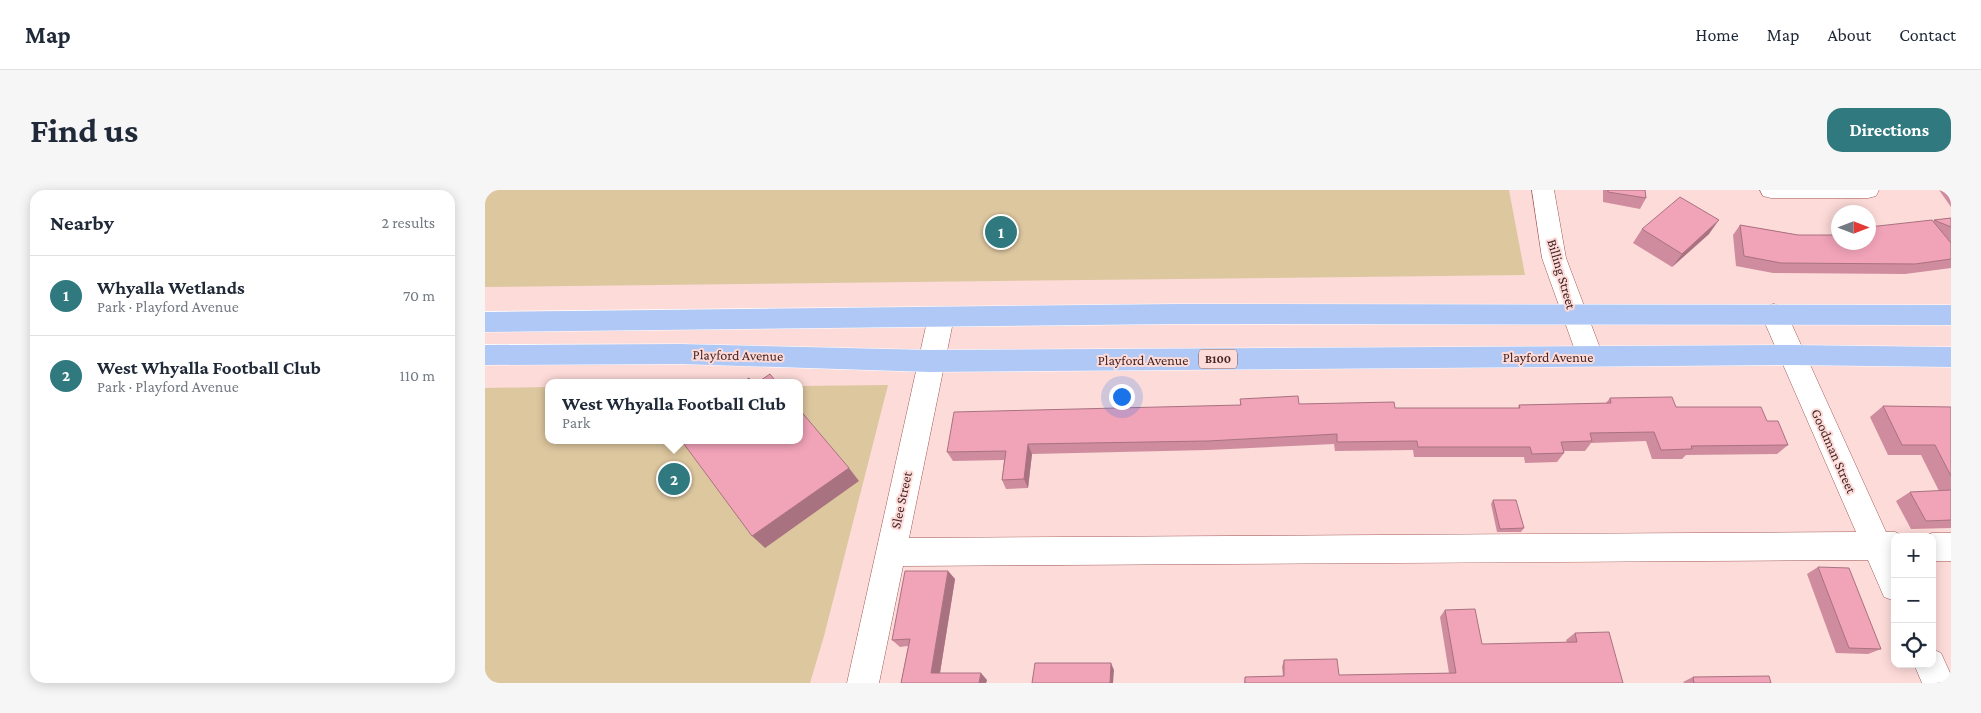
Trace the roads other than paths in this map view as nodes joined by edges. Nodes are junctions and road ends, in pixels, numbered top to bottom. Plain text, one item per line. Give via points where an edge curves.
1 (1543, 190) edge
2 (1771, 190) edge
3 (1868, 190) edge
4 (1573, 313) junction
5 (1773, 314) junction
6 (1951, 315) edge
7 (941, 317) junction
8 (485, 322) edge
9 (485, 355) edge
10 (1590, 356) junction
11 (1791, 356) junction
12 (1951, 357) edge
13 (930, 361) junction
14 (1886, 546) edge
15 (1936, 547) edge
16 (1951, 547) edge
17 (890, 552) junction
18 (1893, 578) edge
19 (1932, 668) edge
20 (863, 683) edge
21 (1938, 683) edge

1 - 4 street, Billing Street via 1554,258
2 - 3 street
4 - 5 highway
4 - 7 highway
4 - 10 street, Billing Street
5 - 6 highway
5 - 11 street, Goodman Street
7 - 8 highway
7 - 13 street, Slee Street
9 - 13 highway, Playford Avenue / B100 via 689,354
10 - 11 highway, Playford Avenue / B100
10 - 13 highway, Playford Avenue / B100
11 - 12 highway, Playford Avenue / B100
11 - 14 street, Goodman Street
13 - 17 street, Slee Street
14 - 17 street
14 - 18 street, Goodman Street
15 - 16 street
17 - 20 street, Slee Street
19 - 21 street

